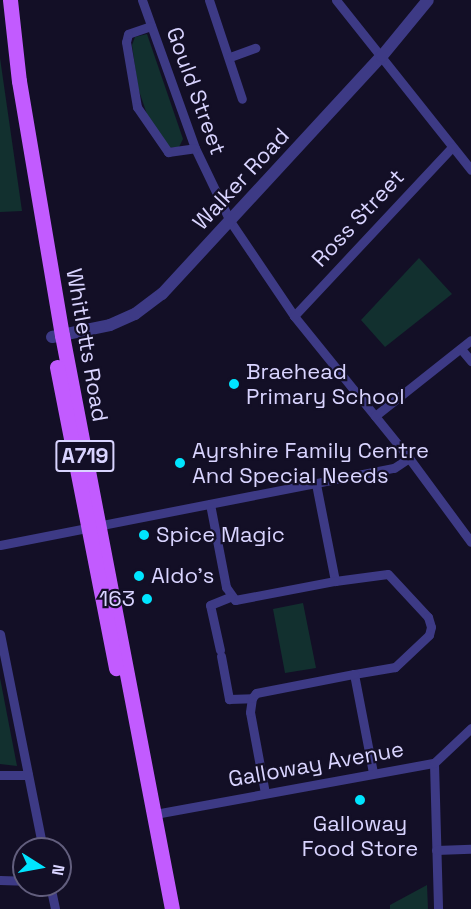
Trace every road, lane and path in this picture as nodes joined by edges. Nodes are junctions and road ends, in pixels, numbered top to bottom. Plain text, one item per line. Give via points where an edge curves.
1 (1, 0) edge
2 (10, 0) edge
3 (142, 0) edge
4 (209, 0) edge
5 (336, 0) edge
6 (428, 0) edge
7 (151, 26) junction
8 (255, 48) dead end
9 (382, 56) junction
10 (230, 57) junction
11 (242, 99) dead end
12 (452, 147) junction
13 (195, 148) junction
14 (471, 170) edge
15 (230, 221) junction
16 (294, 316) junction
17 (57, 336) junction
18 (471, 340) edge
19 (461, 349) junction
20 (471, 361) edge
21 (375, 416) junction
22 (409, 458) junction
23 (316, 484) junction
24 (210, 504) junction
25 (92, 525) junction
26 (471, 542) edge
27 (0, 545) edge
28 (336, 581) junction
29 (230, 597) junction
30 (0, 634) edge
31 (1, 647) edge
32 (354, 675) junction
33 (252, 698) junction
34 (471, 728) edge
35 (434, 763) junction
36 (373, 773) junction
37 (0, 775) edge
38 (28, 775) junction
39 (265, 793) junction
40 (155, 814) junction
41 (41, 837) edge
42 (471, 849) edge
43 (436, 850) junction
44 (162, 909) edge
45 (172, 909) edge
46 (438, 909) edge

1 - 17 main road, Whitletts Road / A719
2 - 17 main road, Whitletts Road / A719
3 - 7 street, Gould Street
4 - 10 street
5 - 9 street
6 - 9 street, Walker Road
7 - 13 street, Gould Street
7 - 13 street via 128,34 126,42 137,107 168,152
8 - 10 street
9 - 12 street
9 - 15 street, Walker Road
10 - 11 street
12 - 14 street
12 - 16 street, Ross Street
13 - 15 street, Gould Street
15 - 16 street, Gould Street
15 - 17 street, Walker Road via 162,294 135,314 110,325
16 - 21 street, Gould Street
17 - 25 main road, Whitletts Road / A719
18 - 19 street
19 - 20 street
19 - 21 street
21 - 22 street, Gould Street
22 - 23 street via 394,468
22 - 26 street, Gould Street
23 - 24 street
23 - 28 street
24 - 25 street
24 - 29 street
25 - 27 street
25 - 40 main road, Whitletts Road / A719
25 - 44 main road, Whitletts Road / A719
28 - 29 street via 244,599
28 - 32 street via 388,574 428,617 431,627 429,635 395,667
29 - 33 street via 210,605 229,699
30 - 31 street
31 - 38 street
32 - 33 street via 256,693
32 - 36 street
33 - 39 street via 250,712
34 - 35 street, Galloway Avenue
35 - 36 street, Galloway Avenue
35 - 43 street
36 - 39 street, Galloway Avenue
37 - 38 street
38 - 41 street
39 - 40 street, Galloway Avenue
40 - 45 main road, Whitletts Road / A719
42 - 43 street
43 - 46 street

